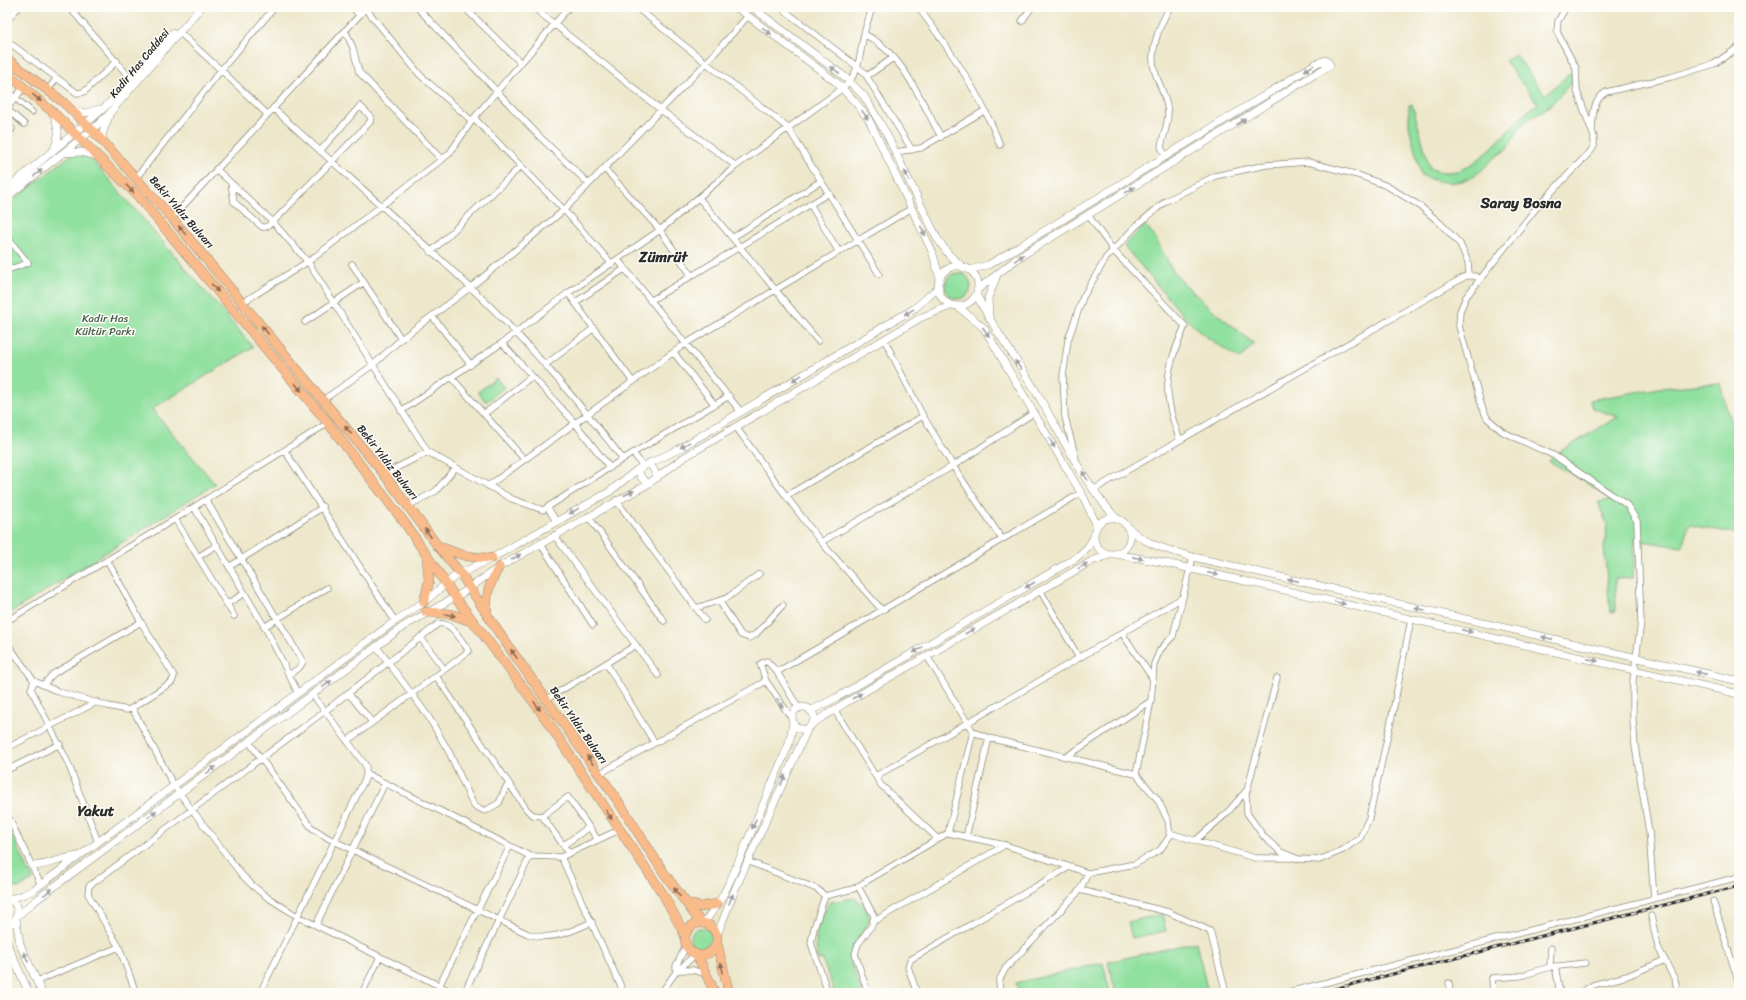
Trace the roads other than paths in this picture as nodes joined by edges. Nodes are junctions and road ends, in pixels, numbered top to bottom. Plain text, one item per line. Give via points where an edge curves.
1 (19, 7) edge
2 (70, 7) edge
3 (80, 7) edge
4 (195, 7) edge
5 (201, 7) edge
6 (275, 7) edge
7 (352, 7) edge
8 (417, 7) edge
9 (464, 7) edge
10 (570, 7) edge
11 (636, 7) edge
12 (736, 7) edge
13 (753, 7) edge
14 (780, 7) edge
15 (872, 7) edge
16 (918, 7) edge
17 (1032, 7) edge
18 (1170, 7) edge
19 (1566, 7) edge
20 (366, 8) edge
21 (534, 8) edge
22 (75, 12) junction
23 (359, 15) junction
24 (748, 16) junction
25 (7, 20) edge
26 (1022, 21) dead end
27 (554, 25) junction
28 (345, 30) junction
29 (179, 32) junction
30 (864, 34) junction
31 (7, 41) edge
32 (1739, 47) edge
33 (893, 58) junction
34 (7, 59) edge
35 (117, 61) junction
36 (521, 63) junction
37 (706, 63) junction
38 (858, 67) junction
39 (221, 70) junction
40 (7, 73) edge
41 (867, 76) junction
42 (56, 79) junction
43 (132, 80) junction
44 (850, 82) junction
45 (24, 87) junction
46 (842, 88) junction
47 (48, 90) junction
48 (497, 90) junction
49 (7, 91) edge
50 (15, 98) junction
51 (273, 108) junction
52 (110, 110) junction
53 (661, 110) junction
54 (52, 111) junction
55 (984, 111) junction
56 (32, 112) dead end
57 (74, 112) junction
58 (267, 114) junction
59 (473, 119) junction
60 (86, 123) junction
61 (24, 124) dead end
62 (788, 128) junction
63 (92, 130) junction
64 (1592, 131) junction
65 (78, 136) junction
66 (940, 137) junction
67 (102, 140) junction
68 (1000, 145) dead end
69 (912, 150) junction
70 (320, 151) junction
71 (51, 152) junction
72 (896, 152) junction
73 (64, 153) junction
74 (1166, 157) junction
75 (101, 158) junction
76 (442, 160) junction
77 (331, 162) junction
78 (521, 166) junction
79 (736, 166) junction
80 (604, 168) junction
81 (216, 170) junction
82 (136, 178) junction
83 (821, 181) junction
84 (231, 184) junction
85 (589, 184) junction
86 (7, 189) edge
87 (829, 193) junction
88 (7, 197) edge
89 (699, 198) junction
90 (810, 204) junction
91 (381, 207) junction
92 (912, 208) junction
93 (564, 210) junction
94 (1088, 215) junction
95 (172, 218) junction
96 (273, 222) junction
97 (660, 230) junction
98 (7, 237) edge
99 (732, 238) junction
100 (858, 240) junction
101 (739, 247) junction
102 (1113, 250) junction
103 (432, 252) junction
104 (839, 252) junction
105 (618, 260) junction
106 (308, 262) junction
107 (352, 264) dead end
108 (612, 264) junction
109 (624, 269) junction
110 (966, 269) junction
111 (7, 270) edge
112 (998, 273) junction
113 (879, 274) dead end
114 (691, 275) junction
115 (1469, 275) junction
116 (940, 279) junction
117 (1481, 279) junction
118 (364, 282) junction
119 (939, 287) junction
120 (471, 288) junction
121 (775, 292) junction
122 (977, 292) junction
123 (568, 293) junction
124 (650, 301) junction
125 (334, 302) junction
126 (576, 302) junction
127 (242, 303) junction
128 (955, 306) junction
129 (432, 316) junction
130 (989, 319) junction
131 (305, 322) dead end
132 (594, 328) junction
133 (516, 334) junction
134 (402, 339) junction
135 (884, 339) junction
136 (818, 341) dead end
137 (502, 344) junction
138 (685, 344) junction
139 (674, 353) junction
140 (373, 365) junction
141 (471, 365) junction
142 (545, 365) junction
143 (532, 376) junction
144 (452, 378) junction
145 (633, 382) junction
146 (729, 396) junction
147 (323, 400) junction
148 (715, 405) junction
149 (401, 411) junction
150 (741, 412) junction
151 (1035, 412) junction
152 (484, 414) junction
153 (588, 414) junction
154 (924, 416) junction
155 (1065, 417) junction
156 (328, 423) junction
157 (575, 423) junction
158 (1055, 425) junction
159 (736, 427) junction
160 (1180, 440) junction
161 (286, 450) junction
162 (428, 452) junction
163 (633, 453) junction
164 (623, 459) junction
165 (524, 460) junction
166 (1077, 465) junction
167 (644, 466) junction
168 (953, 466) junction
169 (455, 468) junction
170 (610, 468) junction
171 (384, 474) junction
172 (656, 478) junction
173 (648, 484) junction
174 (488, 486) junction
175 (1093, 490) junction
176 (1081, 493) junction
177 (786, 496) junction
178 (206, 500) junction
179 (616, 500) junction
180 (408, 506) junction
181 (323, 507) junction
182 (194, 508) junction
183 (548, 508) junction
184 (588, 516) junction
185 (1117, 518) junction
186 (175, 519) junction
187 (556, 521) junction
188 (1126, 525) junction
189 (1097, 526) junction
190 (554, 535) junction
191 (1094, 537) junction
192 (1002, 539) junction
193 (821, 542) junction
194 (540, 543) junction
195 (216, 545) junction
196 (437, 546) junction
197 (1113, 554) junction
198 (426, 556) junction
199 (198, 557) junction
200 (1193, 557) junction
201 (492, 558) junction
202 (242, 559) junction
203 (107, 560) junction
204 (499, 566) junction
205 (229, 567) junction
206 (1190, 569) junction
207 (461, 574) junction
208 (759, 574) dead end
209 (446, 584) junction
210 (327, 588) dead end
211 (470, 588) junction
212 (1040, 590) junction
213 (245, 593) junction
214 (455, 597) junction
215 (1182, 598) junction
216 (424, 602) junction
217 (720, 602) junction
218 (227, 604) junction
219 (782, 605) dead end
220 (696, 608) junction
221 (882, 610) junction
222 (426, 612) junction
223 (487, 614) junction
224 (234, 616) dead end
225 (1411, 619) junction
226 (278, 620) junction
227 (664, 620) dead end
228 (704, 620) dead end
229 (7, 621) edge
230 (395, 621) junction
231 (141, 622) junction
232 (473, 622) junction
233 (593, 625) dead end
234 (264, 627) junction
235 (1122, 633) junction
236 (420, 637) junction
237 (7, 643) edge
238 (636, 645) junction
239 (377, 647) junction
240 (927, 656) junction
241 (1079, 658) junction
242 (1636, 658) junction
243 (388, 662) junction
244 (606, 663) junction
245 (1634, 669) junction
246 (444, 670) junction
247 (777, 672) junction
248 (289, 675) junction
249 (658, 675) dead end
250 (436, 676) junction
251 (1277, 678) dead end
252 (1153, 679) junction
253 (34, 681) junction
254 (766, 681) junction
255 (1739, 681) edge
256 (43, 685) junction
257 (348, 692) junction
258 (298, 693) junction
259 (411, 694) junction
260 (1739, 694) edge
261 (313, 695) junction
262 (547, 699) junction
263 (1151, 701) junction
264 (97, 702) junction
265 (132, 708) junction
266 (798, 709) junction
267 (834, 709) junction
268 (810, 710) junction
269 (325, 711) junction
270 (793, 721) junction
271 (372, 722) junction
272 (967, 723) junction
273 (810, 726) junction
274 (52, 727) junction
275 (973, 732) junction
276 (990, 738) junction
277 (347, 741) junction
278 (249, 742) junction
279 (654, 742) junction
280 (60, 744) junction
281 (7, 748) edge
282 (1066, 757) junction
283 (261, 759) junction
284 (7, 770) edge
285 (367, 774) junction
286 (599, 774) junction
287 (1136, 774) junction
288 (876, 776) junction
289 (385, 783) junction
290 (509, 784) junction
291 (174, 786) junction
292 (1247, 791) junction
293 (180, 793) junction
294 (192, 809) junction
295 (7, 814) edge
296 (542, 816) junction
297 (589, 827) junction
298 (619, 830) junction
299 (1169, 832) junction
300 (948, 833) junction
301 (966, 837) junction
302 (938, 838) junction
303 (598, 840) junction
304 (1196, 840) junction
305 (335, 841) junction
306 (98, 842) junction
307 (564, 845) junction
308 (1005, 845) junction
309 (510, 846) junction
310 (353, 850) junction
311 (569, 853) junction
312 (80, 855) junction
313 (530, 856) junction
314 (561, 857) junction
315 (1298, 858) junction
316 (747, 861) junction
317 (32, 866) junction
318 (1071, 866) junction
319 (1088, 873) junction
320 (1739, 877) edge
321 (41, 884) junction
322 (858, 886) junction
323 (1080, 890) junction
324 (825, 896) junction
325 (8, 898) edge
326 (1654, 898) junction
327 (1713, 901) dead end
328 (686, 903) junction
329 (717, 904) junction
330 (477, 910) junction
331 (298, 916) junction
332 (1651, 916) dead end
333 (17, 918) junction
334 (500, 921) junction
335 (592, 922) junction
336 (873, 922) junction
337 (703, 923) junction
338 (316, 925) junction
339 (7, 926) edge
340 (685, 935) junction
341 (717, 939) junction
342 (7, 944) edge
343 (686, 946) junction
344 (119, 947) junction
345 (1552, 948) dead end
346 (696, 955) junction
347 (380, 957) junction
348 (1664, 960) junction
349 (1585, 963) dead end
350 (1553, 967) junction
351 (678, 971) junction
352 (708, 975) junction
353 (37, 982) junction
354 (1449, 983) dead end
355 (1739, 984) edge
356 (439, 986) junction
357 (29, 993) edge
358 (42, 993) edge
359 (136, 993) edge
360 (260, 993) edge
361 (362, 993) edge
362 (454, 993) edge
363 (464, 993) edge
364 (624, 993) edge
365 (661, 993) edge
366 (715, 993) edge
367 (729, 993) edge
368 (828, 993) edge
369 (868, 993) edge
370 (918, 993) edge
371 (1000, 993) edge
372 (1226, 993) edge
373 (1285, 993) edge
374 (1450, 993) edge
375 (1493, 993) edge
376 (1560, 993) edge
377 (1580, 993) edge
378 (1678, 993) edge

1 - 25 street
2 - 22 street
3 - 22 street
4 - 43 street, Kadir Has Caddesi
5 - 29 street, Kadir Has Caddesi
6 - 39 street
7 - 23 street
8 - 48 street
9 - 36 street
10 - 27 street
11 - 37 street
12 - 24 street
44 -> 13 street
14 - 38 street
15 - 30 street
16 - 55 street via 960,63
17 - 26 street
18 - 74 street via 1153,58 1154,70 1168,109 1161,147
19 - 64 street via 1558,21 1557,32 1574,63 1577,91
20 - 23 street
20 - 59 street via 420,75
21 - 27 street
22 - 35 street
23 - 28 street
24 - 37 street
24 -> 46 street
27 - 36 street
27 - 53 street
28 - 51 street
28 - 76 street via 359,72
29 - 39 street
29 - 52 street, Kadir Has Caddesi
30 - 33 street via 879,43
30 - 38 street
31 - 42 street
32 - 64 street via 1714,64 1606,92 1599,97 1595,106
33 - 41 street
33 - 66 street via 905,73
34 - 47 main road, Bekir Yıldız Bulvarı
35 - 42 street via 82,93 74,92
35 - 43 street
36 - 48 street
37 - 53 street
37 - 62 street
38 - 41 street
38 - 44 street
39 - 58 street
39 - 82 street
40 - 45 main road
41 - 69 street
42 - 47 street
43 - 52 street, Kadir Has Caddesi via 115,98
44 - 46 street
44 - 72 street via 869,103
45 - 50 street
45 -> 54 main road
46 - 62 street
46 -> 92 street via 869,120
47 - 57 main road, Bekir Yıldız Bulvarı
48 - 59 street
48 - 85 street via 540,137
49 - 50 street
50 - 56 street
50 - 61 street via 9,106 9,111
51 - 58 street
51 - 70 street
52 - 57 street
52 - 60 street
52 - 63 street
52 - 67 street via 102,132
53 - 79 street
53 - 80 street
54 - 65 main road
54 - 71 street via 59,134 57,144
55 - 66 street
55 - 68 street
57 - 60 main road, Bekir Yıldız Bulvarı
58 - 81 street
59 - 76 street
59 - 78 street
60 - 63 main road, Bekir Yıldız Bulvarı
60 - 65 street
62 - 79 street
62 - 83 street
63 - 65 street
63 - 67 main road, Bekir Yıldız Bulvarı
64 - 117 street via 1594,140 1591,151 1546,197
65 - 71 street
65 - 73 street
65 - 75 main road
66 - 69 street
67 - 82 main road, Bekir Yıldız Bulvarı
69 - 72 street
70 - 77 street
70 - 77 street via 360,106 371,117 370,122
71 - 86 street
110 -> 72 street via 949,255 937,238
73 - 75 street via 81,152
88 -> 73 street
94 -> 74 street via 1330,65 1326,60 1317,63
74 - 110 street via 988,265
75 -> 156 main road via 154,215
76 - 91 street
77 - 91 street
77 - 96 street
78 - 93 street
78 - 103 street
79 - 89 street
80 - 85 street
80 - 97 street
81 - 84 street
81 - 95 street
82 - 95 main road, Bekir Yıldız Bulvarı
83 - 87 street
83 - 99 street
84 - 96 street
84 - 96 street via 234,202 262,227
85 - 93 street
87 - 90 street
87 - 100 street
89 - 97 street
89 - 99 street
90 - 101 street
90 - 104 street
91 - 103 street
91 - 106 street
92 - 100 street
92 -> 116 street via 932,251
93 - 108 street
93 - 120 street
94 - 102 street
112 -> 94 street
127 -> 95 main road, Bekir Yıldız Bulvarı
96 - 106 street
97 - 105 street
97 - 114 street
98 - 111 street via 28,262
99 - 101 street
100 - 104 street
100 - 113 street
101 - 114 street
101 - 121 street
102 - 115 street via 1166,201 1215,176 1266,165 1308,162 1358,175 1387,186 1420,206 1460,244 1468,262
102 - 155 street via 1088,286 1071,330 1063,376
102 - 160 street via 1185,326 1172,355 1168,382 1170,412
103 - 120 street
104 - 121 street
105 - 108 street
105 - 109 street
106 - 125 street
106 - 127 street
107 - 118 street
108 - 123 street
109 - 124 street
109 - 126 street
110 - 116 street via 956,267 948,270
110 - 122 street via 976,278
112 - 122 street
112 - 130 street via 988,298
114 - 124 street
115 - 117 street
115 - 160 street
116 - 119 street
117 - 242 street via 1461,306 1459,326 1487,418 1503,432 1554,456 1627,505 1636,517 1639,531 1641,622
118 - 125 street
118 - 134 street
119 - 128 street via 943,298
119 -> 150 street via 915,308
120 - 129 street
120 - 133 street
121 - 136 street
121 - 138 street
122 - 128 street via 969,303
122 - 130 street
123 - 126 street
123 - 133 street
124 - 138 street
125 - 131 street
125 - 140 street
126 - 132 street
147 -> 127 main road, Bekir Yıldız Bulvarı
128 - 135 street via 922,317
128 -> 151 street via 984,328
129 - 134 street
129 - 141 street
158 -> 130 street
132 - 142 street
132 - 145 street
133 - 137 street
133 - 142 street
134 - 140 street
135 - 154 street
135 - 159 street
137 - 141 street
137 - 143 street
138 - 139 street
138 - 146 street
139 - 145 street
139 - 148 street
140 - 147 street
140 - 149 street
141 - 144 street
142 - 153 street
143 - 152 street
143 - 157 street
144 - 149 street
144 - 152 street
145 - 153 street
146 - 148 street
146 - 150 street
171 -> 147 main road, Bekir Yıldız Bulvarı
148 - 163 street
149 - 162 street
150 -> 167 street via 677,450
151 - 168 street
151 -> 176 street
152 - 165 street
153 - 157 street
153 - 164 street
154 - 168 street
154 - 177 street
155 - 158 street via 1062,422
155 - 166 street
156 - 161 street
156 - 198 main road via 404,522
157 - 165 street
157 - 170 street
158 - 166 street
159 - 172 street via 683,458
159 - 177 street
160 - 175 street
161 - 178 street
161 - 181 street
162 - 169 street
162 - 171 street
163 - 164 street
163 - 167 street
164 - 170 street
165 - 174 street
175 -> 166 street
167 - 172 street via 654,470
167 - 173 street via 641,477
167 -> 187 street via 609,492
168 - 192 street
168 - 193 street
169 - 174 street
169 - 180 street via 436,491
170 - 183 street
171 - 180 main road, Bekir Yıldız Bulvarı
172 - 173 street
179 -> 173 street
174 - 183 street via 525,504 543,510
175 - 185 street
176 - 189 street
176 - 192 street
177 - 193 street
178 - 182 street
178 - 202 street
179 - 184 street
179 - 220 street
196 -> 180 main road, Bekir Yıldız Bulvarı
181 - 202 street
181 - 230 street
182 - 186 street
182 - 195 street
183 - 187 street
184 - 190 street
184 - 227 street
185 - 188 street
185 - 189 street via 1106,519
186 - 199 street
186 - 203 street
187 - 201 street
188 - 197 street via 1130,535 1129,542 1125,549
188 - 200 street via 1150,544
189 - 191 street
190 - 194 street
190 - 238 street
191 - 197 street via 1101,550
191 -> 268 street via 1076,558 836,698
192 - 221 street
193 - 221 street
204 -> 194 street
194 - 233 street
195 - 199 street
195 - 205 street
196 - 201 main road via 458,555
196 - 207 main road, Bekir Yıldız Bulvarı
197 -> 206 street
212 -> 197 street via 1092,561
198 - 209 main road
198 - 216 main road via 429,580
199 - 218 street
200 - 206 street
242 -> 200 street
201 - 207 street
202 - 205 street
202 - 226 street
203 - 229 street
203 - 231 street
204 - 211 street
204 - 223 main road via 488,587
205 - 213 street
206 - 215 street
206 -> 225 street
207 - 209 street
207 - 211 main road, Bekir Yıldız Bulvarı
208 - 217 street
209 - 214 main road
209 - 216 street
210 - 226 street
211 - 214 street
211 - 223 main road, Bekir Yıldız Bulvarı
240 -> 212 street
212 - 241 street
213 - 218 street
213 - 234 street
214 - 222 street
214 - 232 main road
215 - 235 street
215 - 252 street via 1173,636 1158,654
216 - 230 street
217 - 219 street via 741,635 749,638 756,634
217 - 220 street
218 - 224 street
220 - 228 street
221 - 247 street
222 -> 232 main road via 451,614
222 - 239 street
262 -> 223 main road, Bekir Yıldız Bulvarı
225 -> 245 street
225 - 315 street via 1370,810 1360,838 1343,850 1319,860
226 - 234 street
226 - 248 street via 303,662
230 - 258 street
231 - 256 street via 53,674
231 - 265 street via 174,677 164,688
232 -> 298 main road via 540,709
234 - 248 street
235 - 241 street
235 - 252 street
236 - 243 street
236 - 246 street
236 - 246 street via 438,624 445,623 469,651
237 - 253 street
238 - 244 street
238 - 249 street
239 - 243 street
261 -> 239 street
267 -> 240 street
240 - 272 street
241 - 272 street
242 - 245 street
255 -> 242 street
243 - 257 street
243 - 259 street
244 - 262 street
244 - 279 street
245 - 260 street
245 - 326 street via 1634,734 1649,832
246 - 250 street
247 - 254 street via 767,661 760,664
247 - 266 street
248 - 258 street
250 - 259 street
250 - 290 street
251 - 292 street
252 - 263 street
253 - 256 street
253 - 274 street via 31,689
254 -> 270 street
254 - 279 street
256 - 264 street
257 - 269 street
257 - 271 street
258 - 291 street
259 - 271 street
259 - 290 street via 428,716 474,806 485,811 498,804
261 - 269 street
261 - 278 street
286 -> 262 main road, Bekir Yıldız Bulvarı
263 - 282 street
263 - 287 street
264 - 265 street via 127,710
264 - 274 street
265 - 291 street
266 - 268 street
266 - 270 street via 793,714
267 - 273 street
267 - 288 street
268 - 273 street via 814,717
269 - 277 street
269 - 283 street
270 - 273 street via 800,729
270 -> 329 street via 789,744 731,879
271 - 277 street
272 - 275 street
272 - 288 street
316 -> 273 street
274 - 280 street
274 - 281 street
275 - 276 street
275 - 300 street
276 - 282 street
276 - 301 street
277 - 285 street via 366,766
278 - 283 street
293 -> 278 street
279 - 286 street
280 - 284 street
280 - 306 street
282 - 287 street
283 - 294 street
283 - 305 street via 311,827
285 - 289 street
285 - 305 street
328 -> 286 main road, Bekir Yıldız Bulvarı
287 - 299 street via 1158,800 1168,821
288 - 302 street via 881,785
289 - 309 street
289 - 310 street
290 - 296 street via 530,813
291 - 293 street
291 - 306 street
292 - 304 street via 1227,813
292 - 315 street via 1247,813 1264,837 1281,852
293 - 294 street
333 -> 293 street via 35,901
294 - 331 street via 247,880 267,897
294 - 344 street via 88,888 88,896
295 - 317 street
296 - 297 street via 568,797
296 - 307 street
297 - 303 street
297 - 307 street
298 - 303 street
298 - 340 main road via 663,894
299 - 304 street
299 - 319 street via 1170,836 1160,850 1135,864
300 - 301 street
300 - 302 street
301 - 308 street
302 - 322 street
303 - 311 street
304 - 315 street via 1255,858
305 - 310 street
305 - 331 street
306 - 312 street
307 - 311 street
308 - 318 street
308 - 336 street
309 - 313 street
309 - 330 street
310 - 330 street
310 - 338 street
311 - 314 street
312 - 317 street
312 - 321 street
313 - 314 street
313 - 334 street
314 - 335 street
316 - 324 street via 817,889
341 -> 316 street
317 - 321 street
318 - 319 street
318 - 370 street via 910,960 908,967
319 - 323 street
320 - 326 street
321 - 325 street via 28,893
322 - 324 street
322 - 336 street via 873,913
323 - 371 street via 1005,969 999,982
323 - 372 street via 1168,912 1210,931
324 - 368 street via 811,943
325 - 333 street via 17,907
326 - 373 street
327 - 355 street
328 - 329 main road via 701,907
328 - 337 main road, Bekir Yıldız Bulvarı
329 - 337 street
330 - 334 street
330 - 356 street
331 - 338 street
331 - 360 street
332 - 348 street via 1658,947
333 - 339 street
353 -> 333 street via 19,941
334 - 335 street via 528,934 550,937 561,936
334 - 363 street
335 - 364 street
336 - 369 street via 858,944 855,954
337 - 340 main road via 691,926
337 - 341 main road via 714,929
338 - 347 street
340 - 343 main road
341 - 346 main road via 711,952
367 -> 341 main road via 722,972
342 - 357 street
343 - 346 main road
343 - 351 street via 676,966
344 - 353 street
344 - 359 street
345 - 350 street
346 - 351 street
346 - 352 main road
347 - 356 street
347 - 361 street
348 - 377 street via 1627,976 1593,985
348 - 378 street via 1676,980
349 - 350 street
350 - 375 street via 1520,976 1492,978
350 - 376 street
351 - 352 street via 693,970
351 - 365 street
352 - 366 main road
353 - 358 street
354 - 374 street
356 - 362 street

